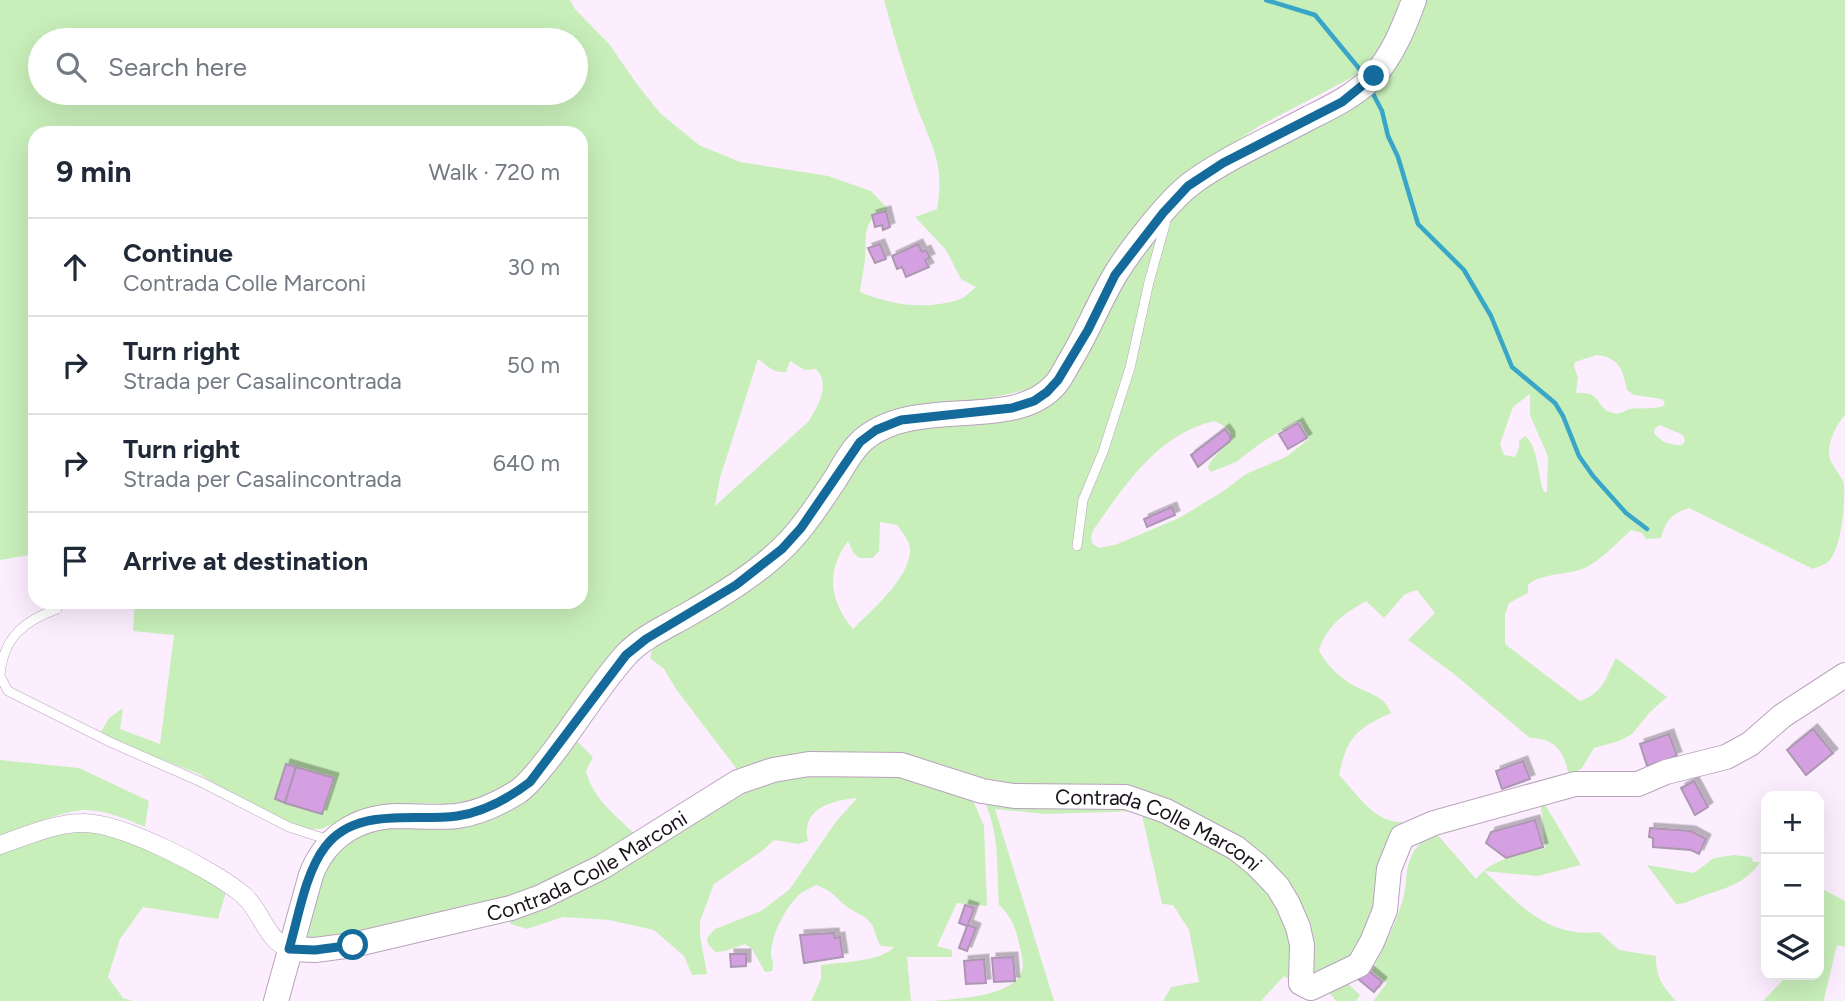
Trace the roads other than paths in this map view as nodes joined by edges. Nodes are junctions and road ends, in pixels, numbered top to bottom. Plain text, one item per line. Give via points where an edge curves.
1 (1415, 0) edge
2 (1170, 205) junction
3 (1077, 546) dead end
4 (57, 609) dead end
5 (0, 675) edge
6 (1845, 676) edge
7 (331, 841) junction
8 (0, 845) edge
9 (289, 949) junction
10 (276, 1001) edge

1 - 2 street via 1404,29 1363,86 1342,102 1223,163 1188,186
2 - 3 lane via 1130,368 1083,500
2 - 7 street via 1115,275 1088,330 1047,392 1024,405 901,420 876,430 854,449 801,528 777,554 626,655 522,788 473,812 382,818
4 - 5 lane via 21,627 7,646
5 - 7 lane via 8,691 289,827
6 - 9 street, Contrada Colle Marconi via 1726,757 1639,784 1575,784 1434,823 1402,837 1389,869 1385,911 1359,965 1311,988 1301,984 1302,945 1288,904 1278,887 1236,848 1166,811 1126,797 1014,796 982,791 901,765 809,764 773,770 738,782 602,867 541,897 353,945
7 - 9 street via 316,862
8 - 9 street via 72,823 96,824 136,836 242,894 278,944
9 - 10 street

